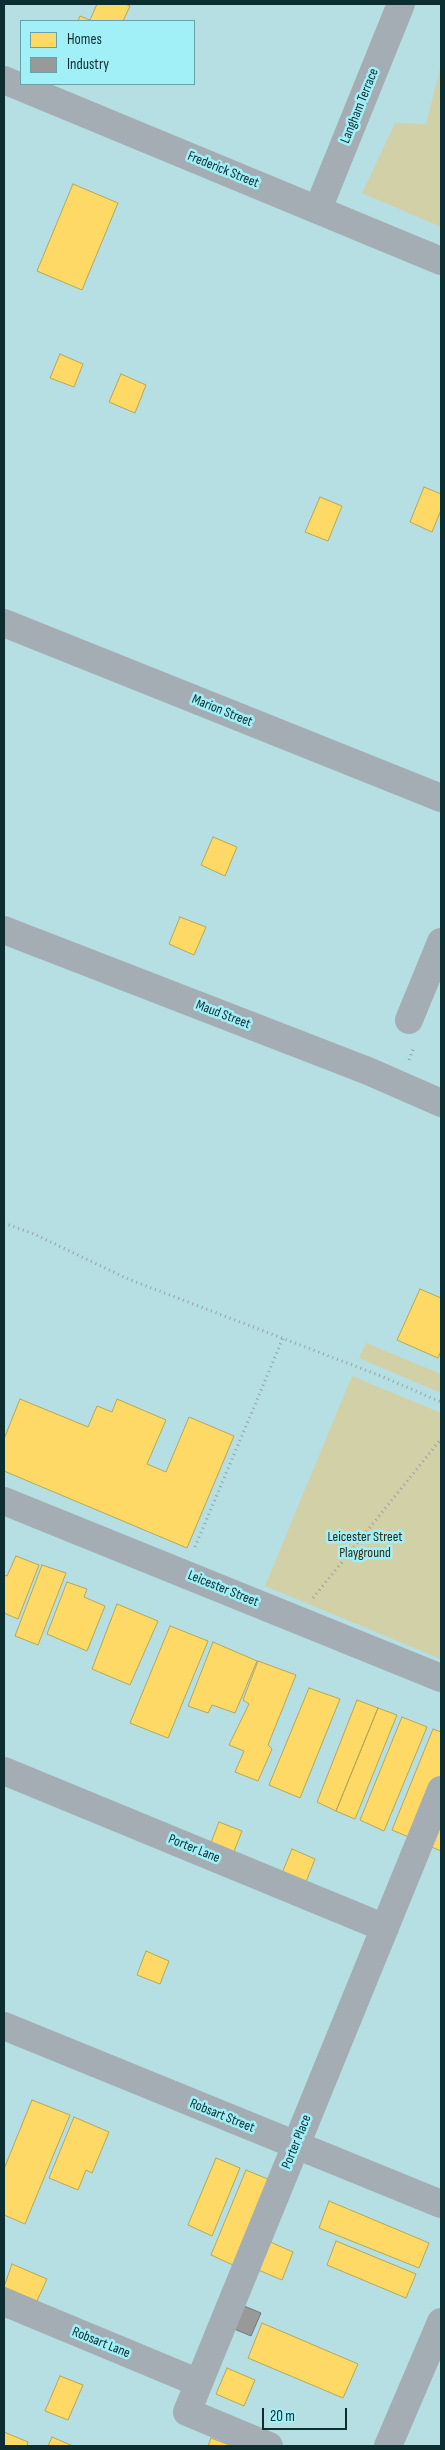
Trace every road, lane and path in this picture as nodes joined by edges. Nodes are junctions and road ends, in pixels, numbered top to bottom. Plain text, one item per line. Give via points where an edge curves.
1 (401, 4) edge
2 (4, 80) edge
3 (318, 209) junction
4 (441, 261) edge
5 (4, 623) edge
6 (441, 798) edge
7 (4, 930) edge
8 (441, 942) edge
9 (408, 1020) joint
10 (398, 1086) junction
11 (441, 1103) edge
12 (4, 1223) edge
13 (283, 1338) junction
14 (441, 1402) edge
15 (441, 1439) edge
16 (4, 1501) edge
17 (184, 1574) junction
18 (302, 1621) junction
19 (441, 1678) edge
20 (4, 1771) edge
21 (441, 1790) edge
22 (385, 1928) junction
23 (4, 2026) edge
24 (296, 2146) junction
25 (441, 2204) edge
26 (4, 2302) edge
27 (441, 2322) edge
28 (199, 2383) junction
29 (269, 2446) edge
30 (388, 2446) edge

1 - 3 street, Langham Terrace
2 - 3 street, Frederick Street
3 - 4 street, Frederick Street
5 - 6 street, Marion Street
7 - 10 street, Maud Street via 368,1071
8 - 9 street
9 - 10 path via 416,1042
10 - 11 street, Maud Street
12 - 13 path via 128,1279
13 - 14 path
13 - 17 path
15 - 18 path via 312,1599
16 - 17 street, Leicester Street
17 - 18 street, Leicester Street
18 - 19 street, Leicester Street
20 - 22 street, Porter Lane
21 - 22 street, Porter Place
22 - 24 street, Porter Place
23 - 24 street, Robsart Street
24 - 25 street, Robsart Street
24 - 28 street, Porter Place
26 - 28 street, Robsart Lane
27 - 30 street
28 - 29 street, Porter Place via 187,2412

